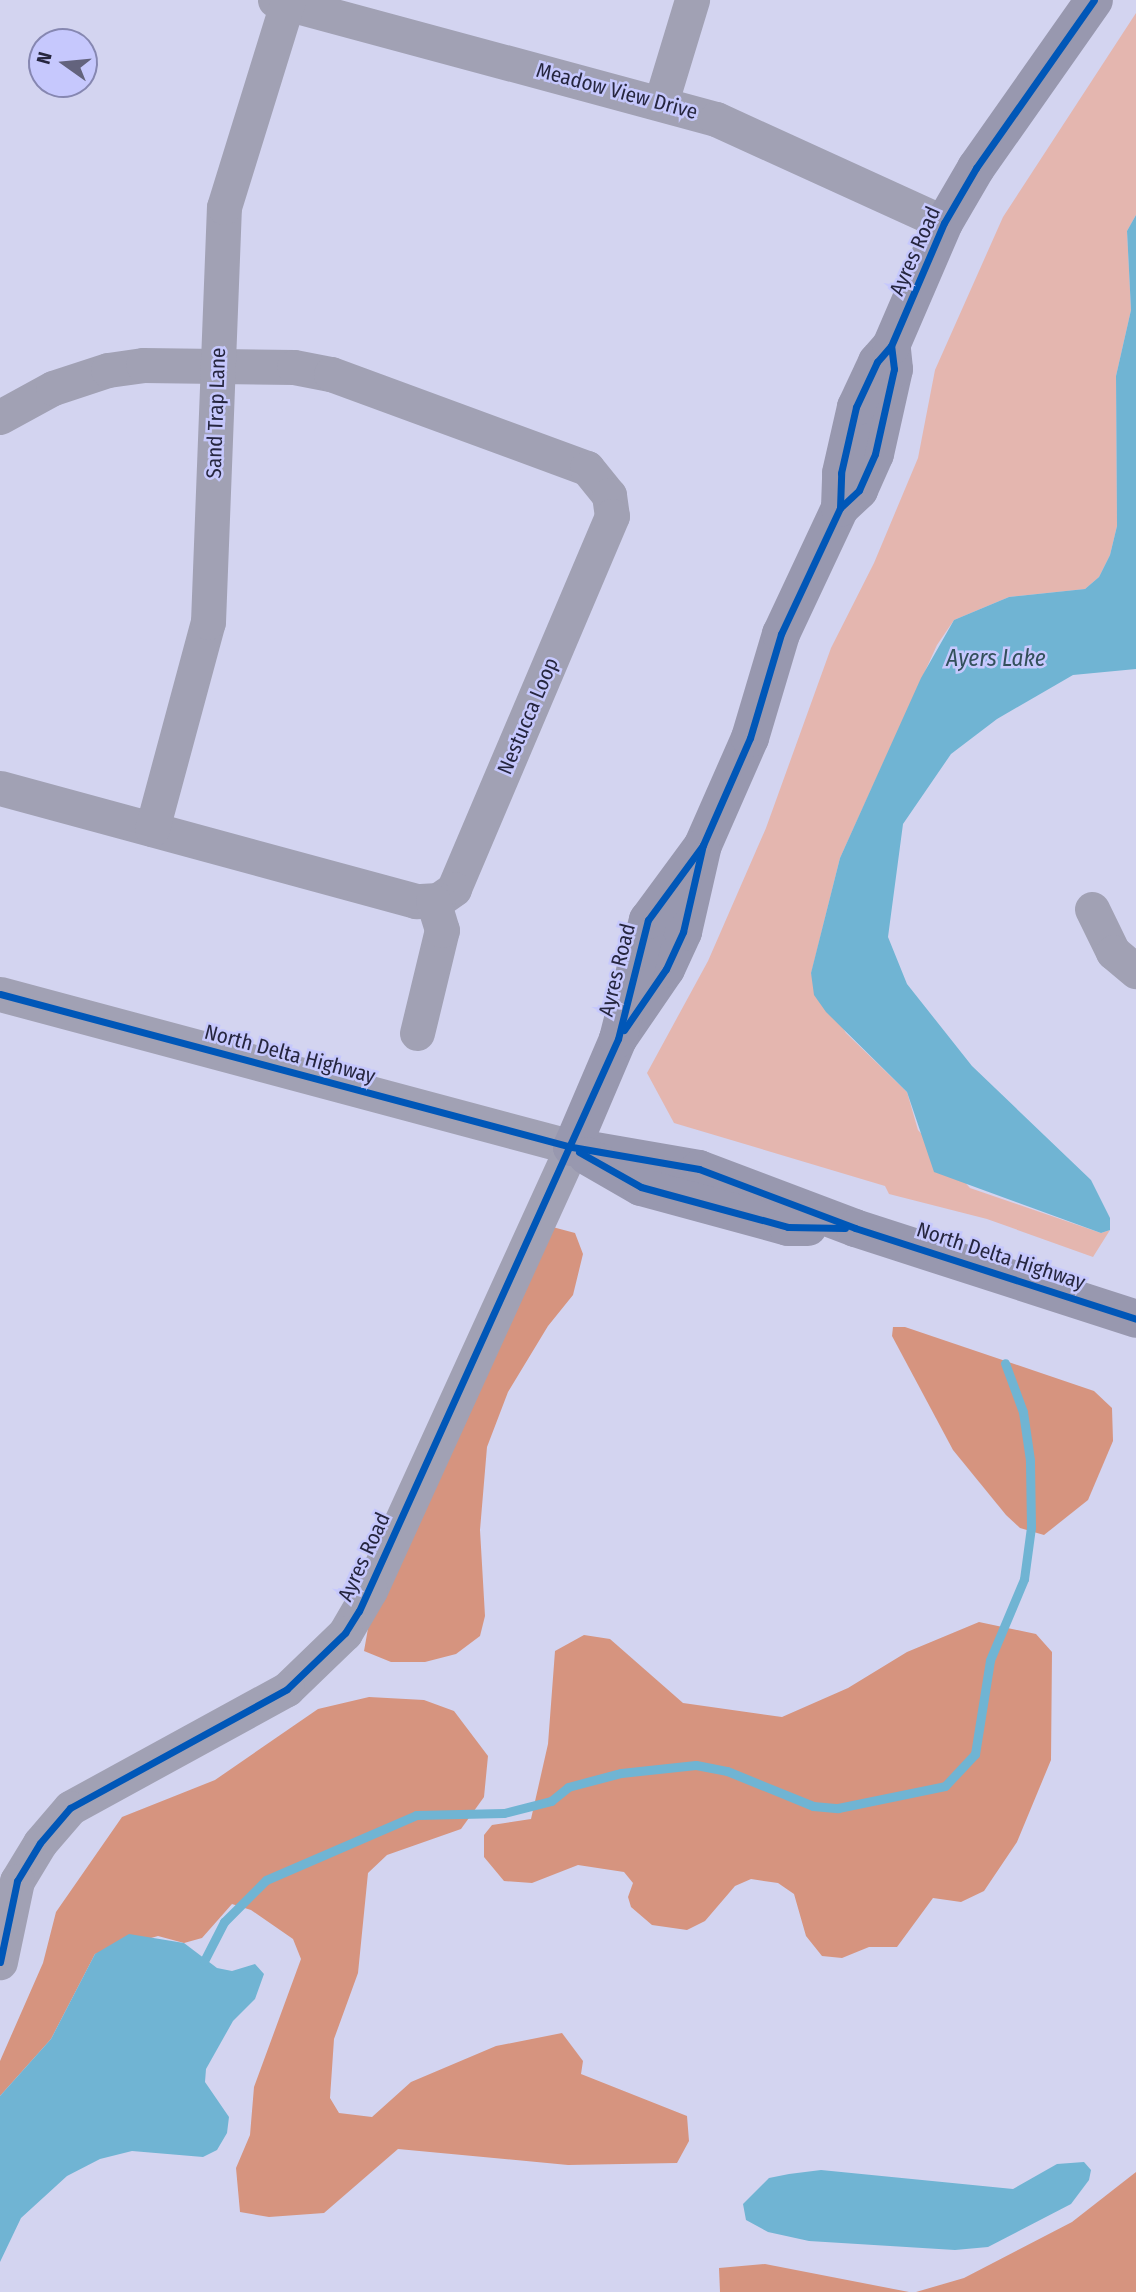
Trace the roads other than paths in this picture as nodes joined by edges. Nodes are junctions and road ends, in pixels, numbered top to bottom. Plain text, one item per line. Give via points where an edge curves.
1 (692, 0) edge
2 (1094, 0) edge
3 (284, 1) edge
4 (661, 102) junction
5 (944, 223) junction
6 (217, 364) junction
7 (0, 418) edge
8 (0, 788) edge
9 (152, 829) junction
10 (433, 901) junction
11 (1092, 909) dead end
12 (1136, 971) edge
13 (0, 994) edge
14 (416, 1033) dead end
15 (572, 1147) junction
16 (1120, 1313) edge
17 (0, 1962) edge

1 - 4 street
2 - 5 street, Ayres Road via 976,168
3 - 4 street, Meadow View Drive
3 - 6 street, Sand Trap Lane via 224,207
4 - 5 street, Meadow View Drive via 770,140
5 - 15 street, Ayres Road via 891,346 877,362 856,407 841,473 840,508 781,634 750,738 703,845 648,920 618,1039
6 - 7 street, Nestucca Loop via 108,370 52,388
6 - 9 street, Sand Trap Lane via 208,622
6 - 10 street, Nestucca Loop via 294,367 331,374 587,468 609,495 612,516 606,535 454,889
8 - 9 street
9 - 10 street via 416,901
10 - 14 street via 442,930
11 - 12 street via 1113,952
13 - 15 street, North Delta Highway
15 - 16 street, North Delta Highway via 699,1169 855,1228
15 - 17 street, Ayres Road via 370,1590 345,1633 287,1689 70,1808 40,1843 18,1881

